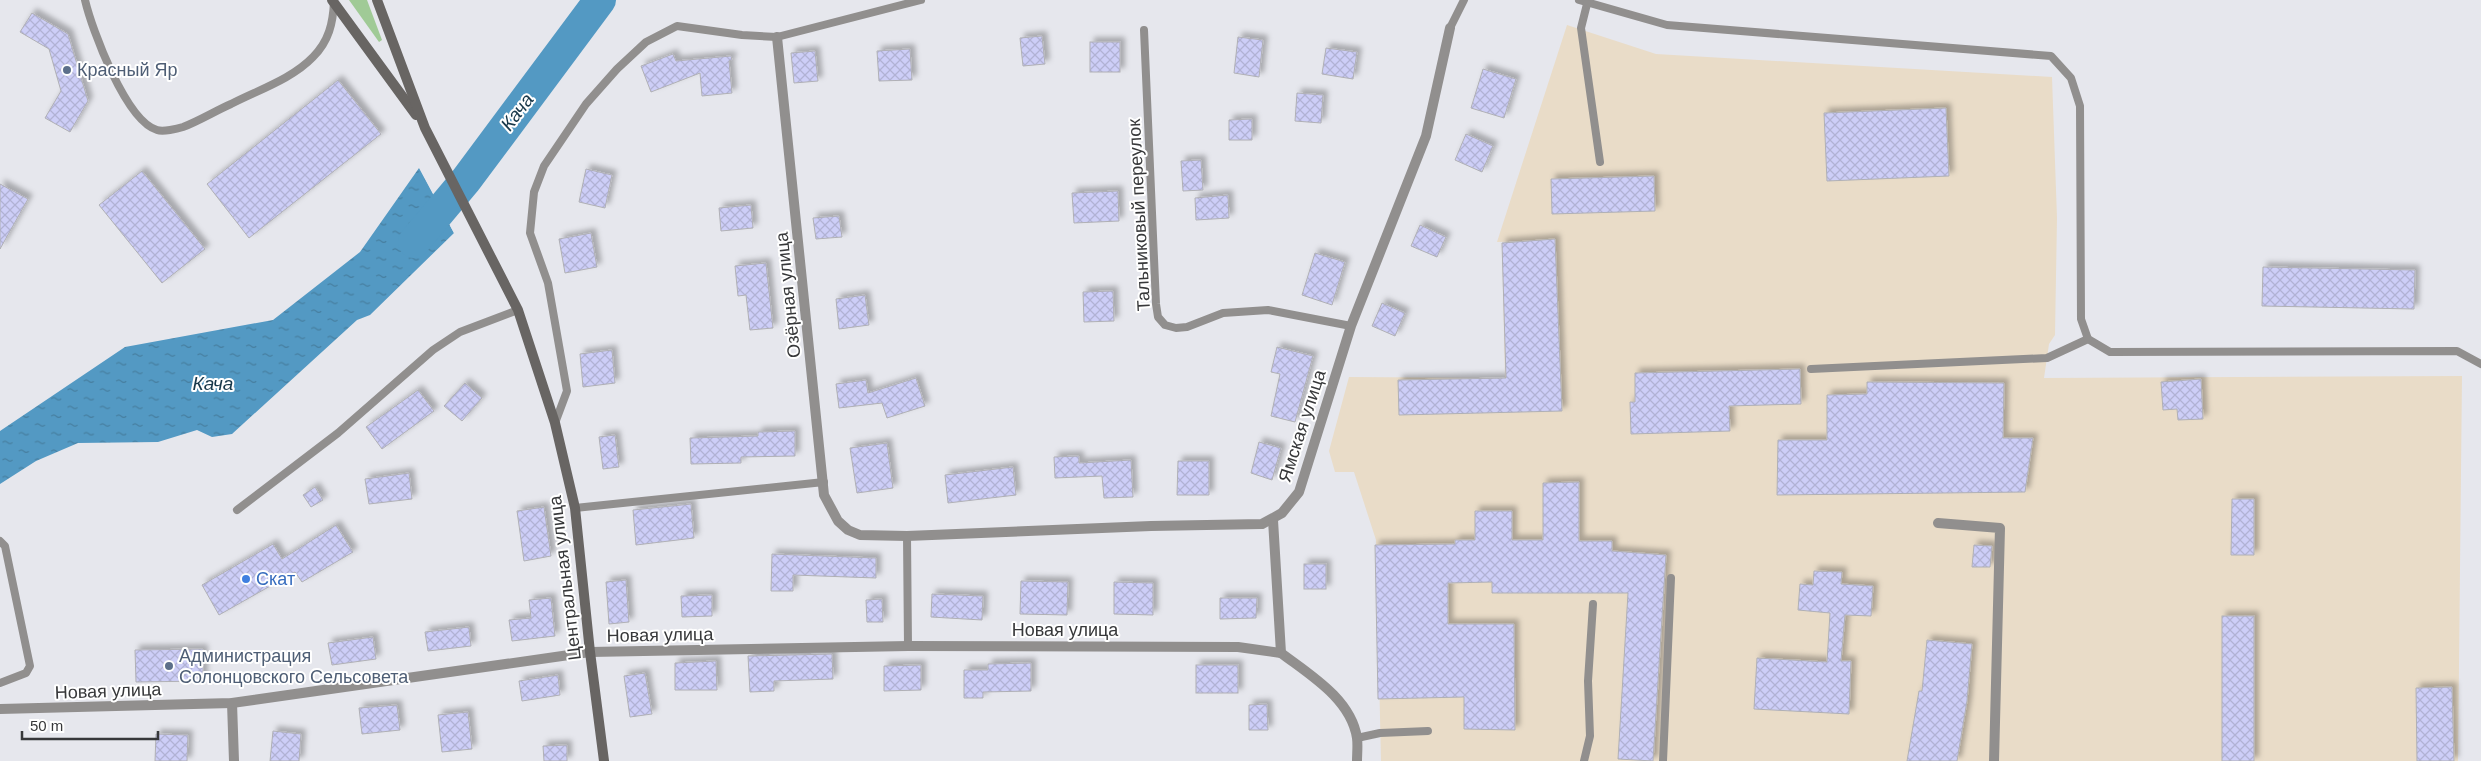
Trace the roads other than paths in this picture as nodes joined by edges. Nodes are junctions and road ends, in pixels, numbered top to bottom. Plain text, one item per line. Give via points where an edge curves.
1 (85, 0) edge
2 (377, 0) edge
3 (921, 0) edge
4 (1464, 0) edge
5 (1579, 0) edge
6 (333, 1) edge
7 (1587, 4) junction
8 (1450, 28) joint
9 (1144, 30) dead end
10 (777, 36) junction
11 (425, 128) junction
12 (1600, 162) dead end
13 (518, 310) junction
14 (1351, 326) junction
15 (2088, 339) junction
16 (2481, 364) edge
17 (1811, 369) dead end
18 (555, 423) junction
19 (824, 482) junction
20 (575, 508) junction
21 (237, 510) dead end
22 (1273, 520) junction
23 (1938, 523) dead end
24 (907, 536) junction
25 (0, 541) edge
26 (1671, 578) dead end
27 (1593, 604) dead end
28 (908, 646) junction
29 (590, 652) junction
30 (1281, 653) junction
31 (0, 683) edge
32 (232, 703) junction
33 (0, 709) edge
34 (1428, 731) dead end
35 (1357, 738) junction
36 (234, 761) edge
37 (604, 761) edge
38 (1357, 761) edge
39 (1584, 761) edge
40 (1663, 761) edge
41 (1994, 761) edge

1 - 6 lane via 110,71 144,122 158,130 181,128 292,73 326,42 334,23
2 - 11 street
3 - 10 lane
4 - 8 lane
5 - 7 lane
6 - 11 street
7 - 12 lane via 1581,28
7 - 15 lane via 1667,25 2052,56 2072,78 2080,106 2081,320
8 - 14 street, Ямская улица via 1426,136
9 - 14 lane, Тальниковый переулок via 1158,317 1165,325 1176,328 1223,313 1268,310
10 - 18 lane via 742,35 678,26 654,38 617,69 586,104 544,166 534,192 530,233 548,283 567,391
10 - 19 street, Озёрная улица
11 - 13 street, Центральная улица
13 - 18 street, Центральная улица
13 - 21 lane via 460,332 433,350 338,433
14 - 22 street, Ямская улица via 1299,492
15 - 16 lane via 2110,352 2457,351
15 - 17 lane via 2047,358
18 - 20 street, Центральная улица
19 - 20 lane
19 - 24 street, Озёрная улица via 824,495 838,521 848,530 860,535
20 - 29 street, Центральная улица
22 - 24 street via 1262,524
22 - 30 street
23 - 41 street via 2000,528
24 - 28 lane
25 - 31 lane via 5,546 30,666 26,673
26 - 40 lane
27 - 39 lane via 1588,681 1590,736
28 - 29 street, Новая улица
28 - 30 street, Новая улица via 1238,647
29 - 32 street, Новая улица
29 - 37 street, Центральная улица
30 - 35 street via 1339,701
32 - 33 street, Новая улица
32 - 36 street
34 - 35 lane via 1380,733
35 - 38 street

